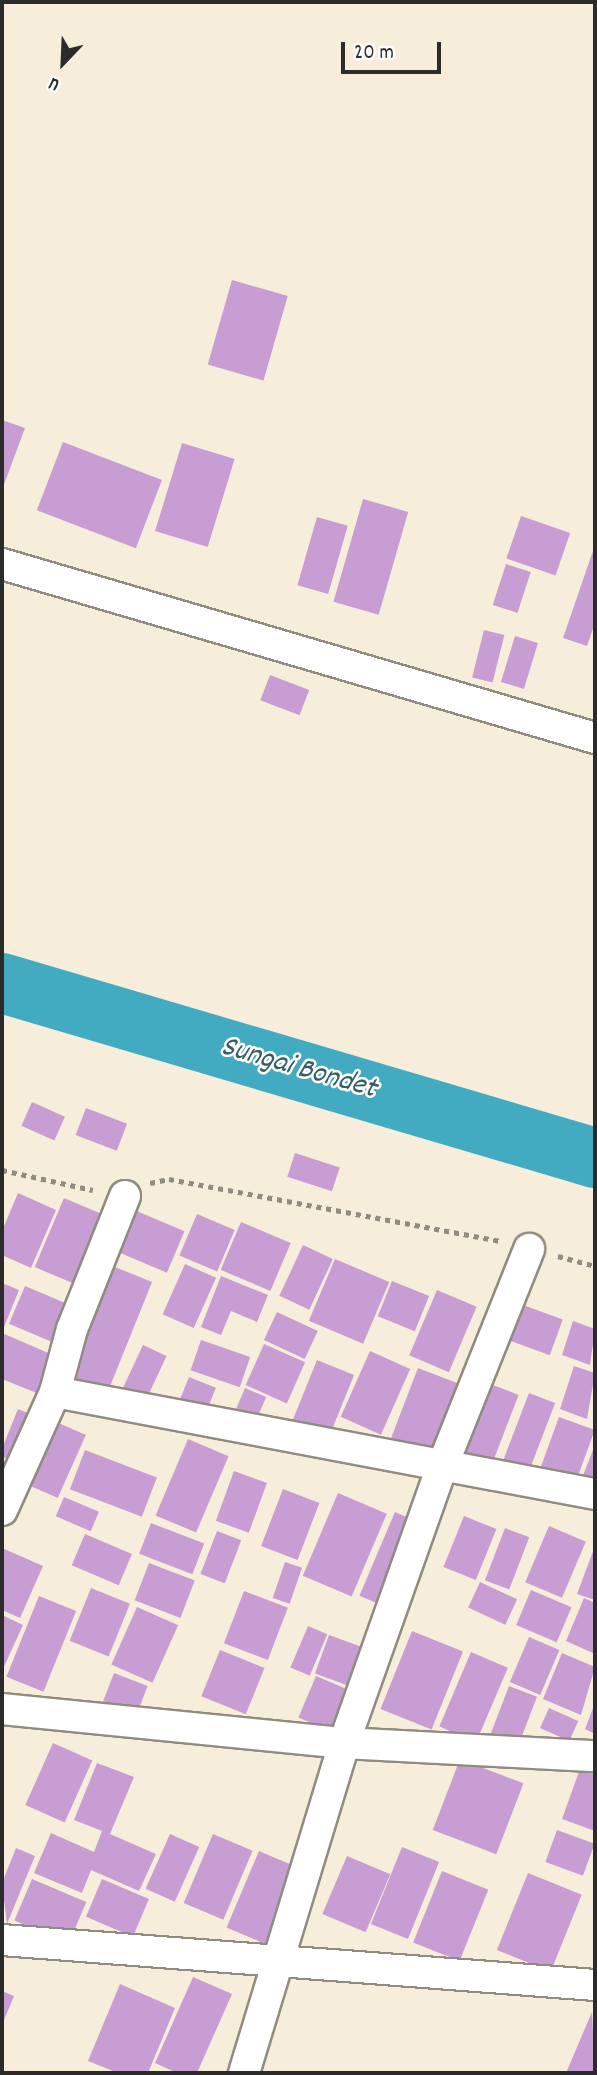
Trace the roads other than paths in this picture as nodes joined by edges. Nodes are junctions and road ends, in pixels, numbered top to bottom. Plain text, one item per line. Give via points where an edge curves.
1 (2, 564) edge
2 (595, 738) edge
3 (125, 1196) road end
4 (529, 1249) road end
5 (55, 1392) junction
6 (442, 1467) junction
7 (595, 1494) edge
8 (2, 1510) edge
9 (2, 1709) edge
10 (344, 1744) junction
11 (595, 1756) edge
12 (2, 1940) edge
13 (279, 1958) junction
14 (595, 1985) edge
15 (244, 2073) edge

1 - 2 street
3 - 5 street via 72,1329
4 - 6 street
5 - 6 street
5 - 8 street
6 - 7 street
6 - 10 street
9 - 10 street
10 - 11 street
10 - 13 street
12 - 13 street
13 - 14 street
13 - 15 street

